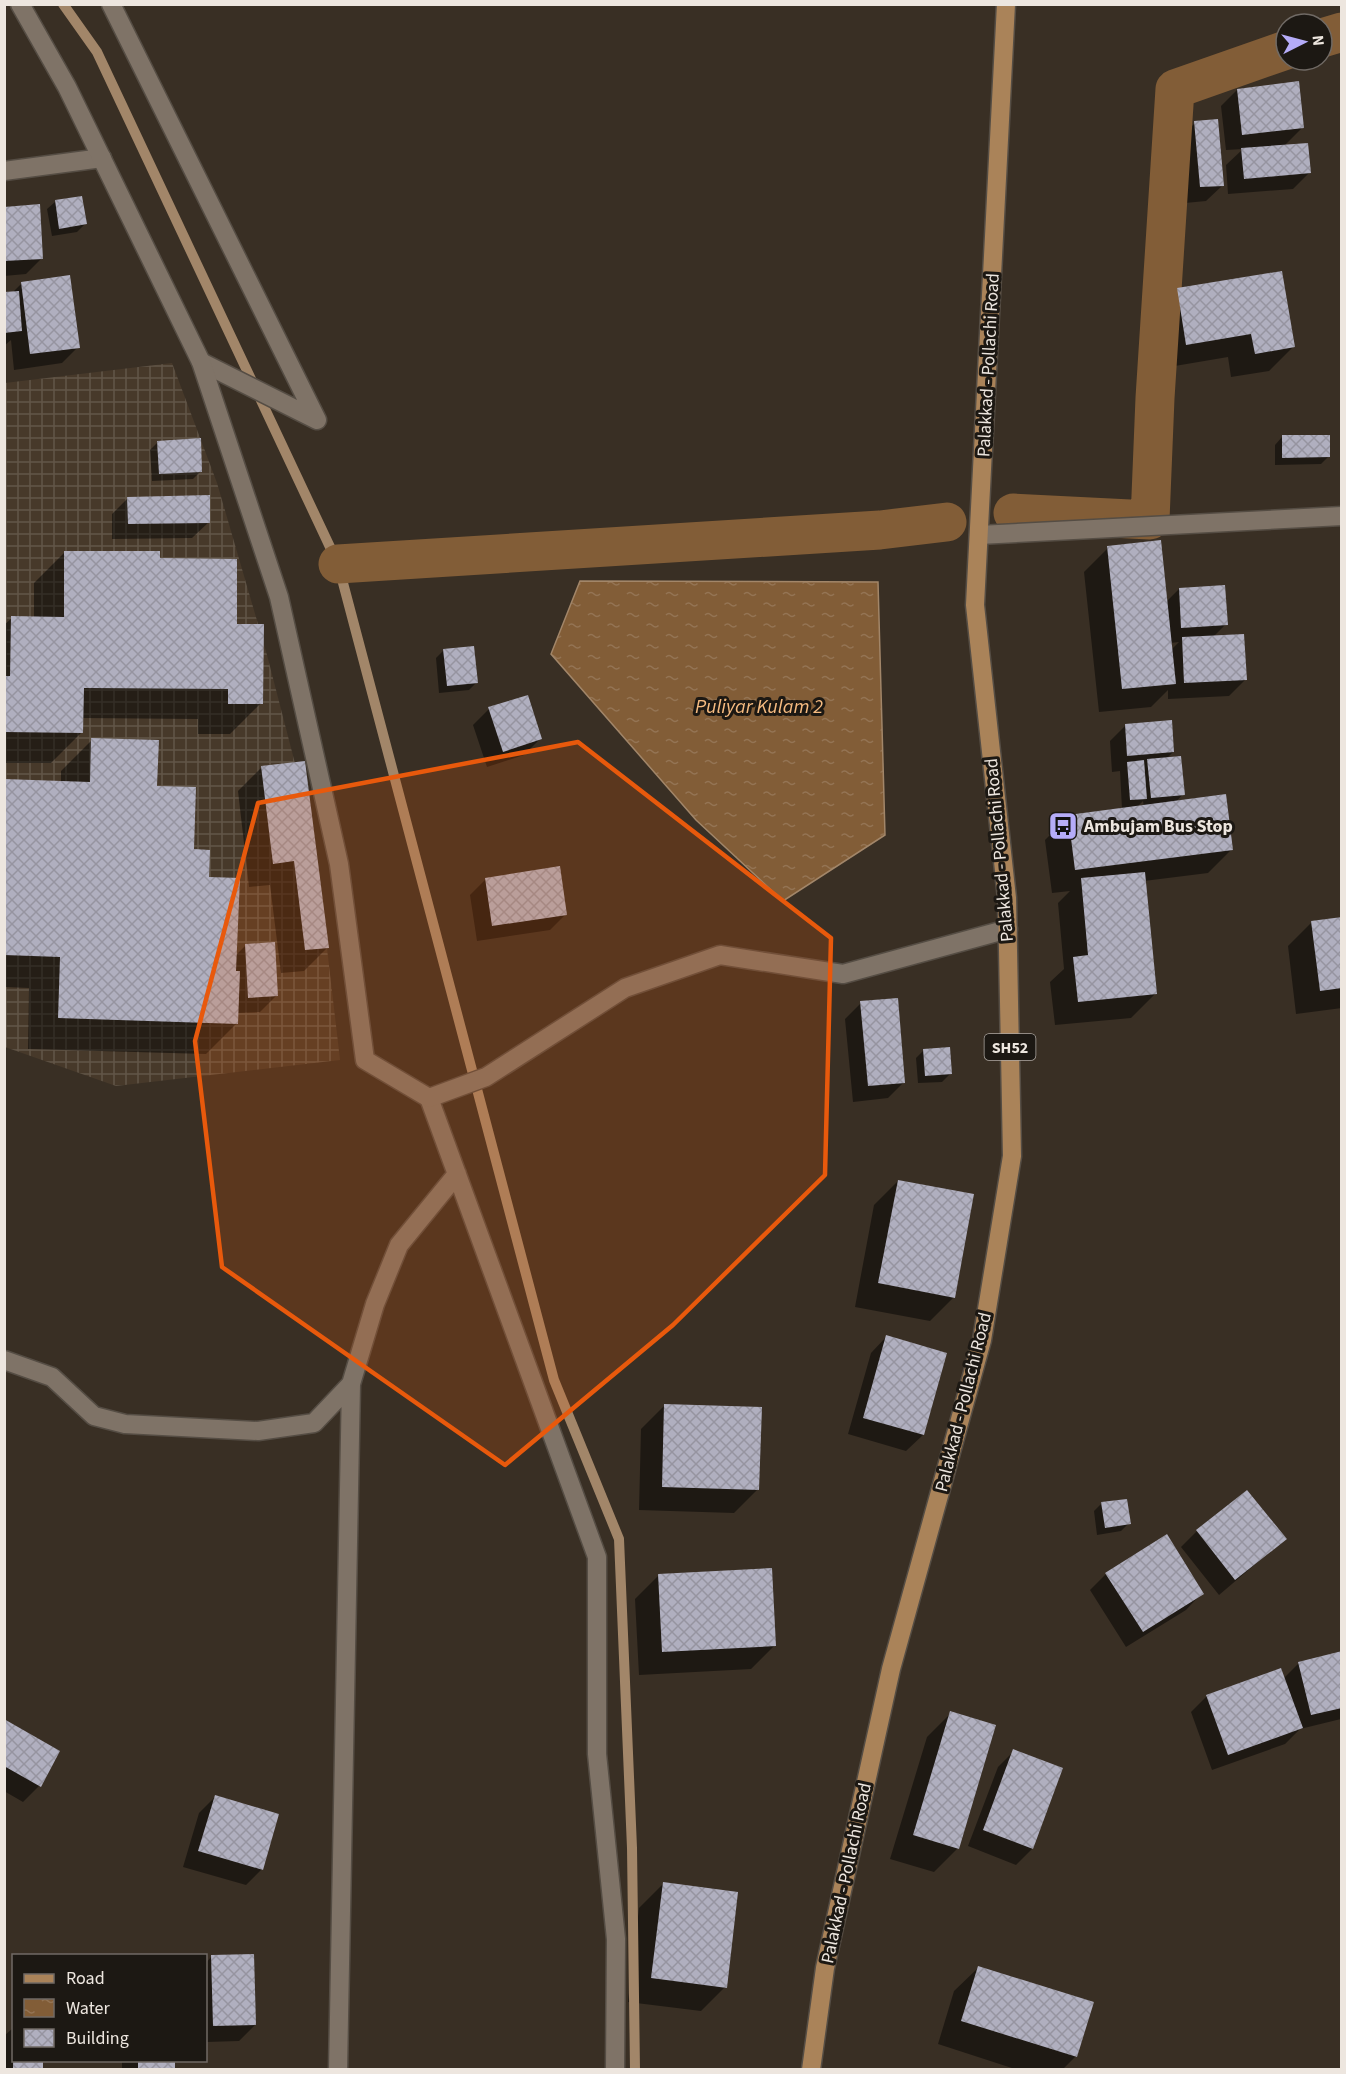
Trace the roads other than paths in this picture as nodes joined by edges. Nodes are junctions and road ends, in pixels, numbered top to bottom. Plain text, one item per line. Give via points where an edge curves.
1 (20, 4) edge
2 (111, 4) edge
3 (1006, 4) edge
4 (102, 158) junction
5 (4, 171) edge
6 (201, 362) junction
7 (1341, 516) edge
8 (979, 535) junction
9 (1008, 929) junction
10 (429, 1098) junction
11 (457, 1174) junction
12 (4, 1360) edge
13 (351, 1384) junction
14 (338, 2070) edge
15 (615, 2070) edge
16 (812, 2070) edge

1 - 4 street
2 - 6 street via 317,420
3 - 8 main road, Palakkad - Pollachi Road / SH52
4 - 5 street
4 - 6 street
6 - 10 street via 279,597 339,864 365,1060
7 - 8 street
8 - 9 main road, Palakkad - Pollachi Road / SH52 via 975,605
9 - 10 street via 843,974 720,955 626,988 486,1077
9 - 16 main road, Palakkad - Pollachi Road / SH52 via 1012,1156 982,1340 891,1669 825,1968
10 - 11 street
11 - 13 street via 399,1245 375,1304
11 - 15 street via 597,1557 597,1754 616,1939
12 - 13 street via 52,1377 94,1416 125,1425 258,1431 314,1423
13 - 14 street

